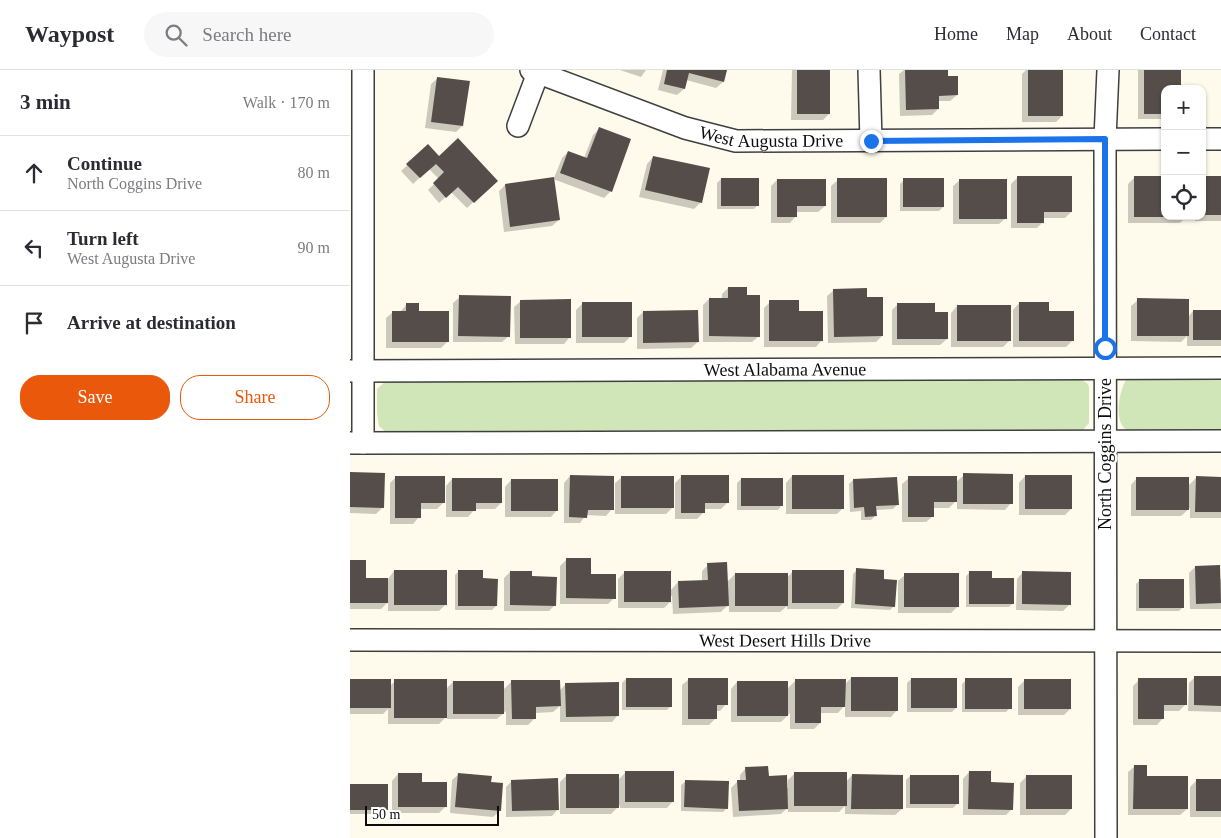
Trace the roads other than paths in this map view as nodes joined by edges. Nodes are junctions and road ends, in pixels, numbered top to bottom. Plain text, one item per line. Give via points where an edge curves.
1 (363, 70) edge
2 (868, 70) edge
3 (1108, 70) edge
4 (534, 72) edge
5 (518, 126) dead end
6 (1105, 139) junction
7 (1161, 139) edge
8 (1206, 139) edge
9 (1221, 139) edge
10 (871, 141) junction
11 (1104, 368) junction
12 (1221, 368) edge
13 (356, 371) edge
14 (1221, 441) edge
15 (1105, 442) junction
16 (356, 443) edge
17 (350, 640) edge
18 (1106, 641) junction
19 (1221, 641) edge
20 (1106, 838) edge

1 - 13 street
2 - 10 street
3 - 6 street, North Coggins Drive
4 - 5 street, West Augusta Drive
4 - 10 street, West Augusta Drive via 685,128 736,141
6 - 7 street, West Augusta Drive
6 - 10 street, West Augusta Drive
6 - 11 street, North Coggins Drive
8 - 9 street
11 - 12 street, West Alabama Avenue
11 - 13 street, West Alabama Avenue
11 - 15 street, North Coggins Drive
13 - 16 street
14 - 15 street
15 - 16 street
15 - 18 street, North Coggins Drive
17 - 18 street, West Desert Hills Drive
18 - 19 street, West Desert Hills Drive
18 - 20 street, North Coggins Drive

